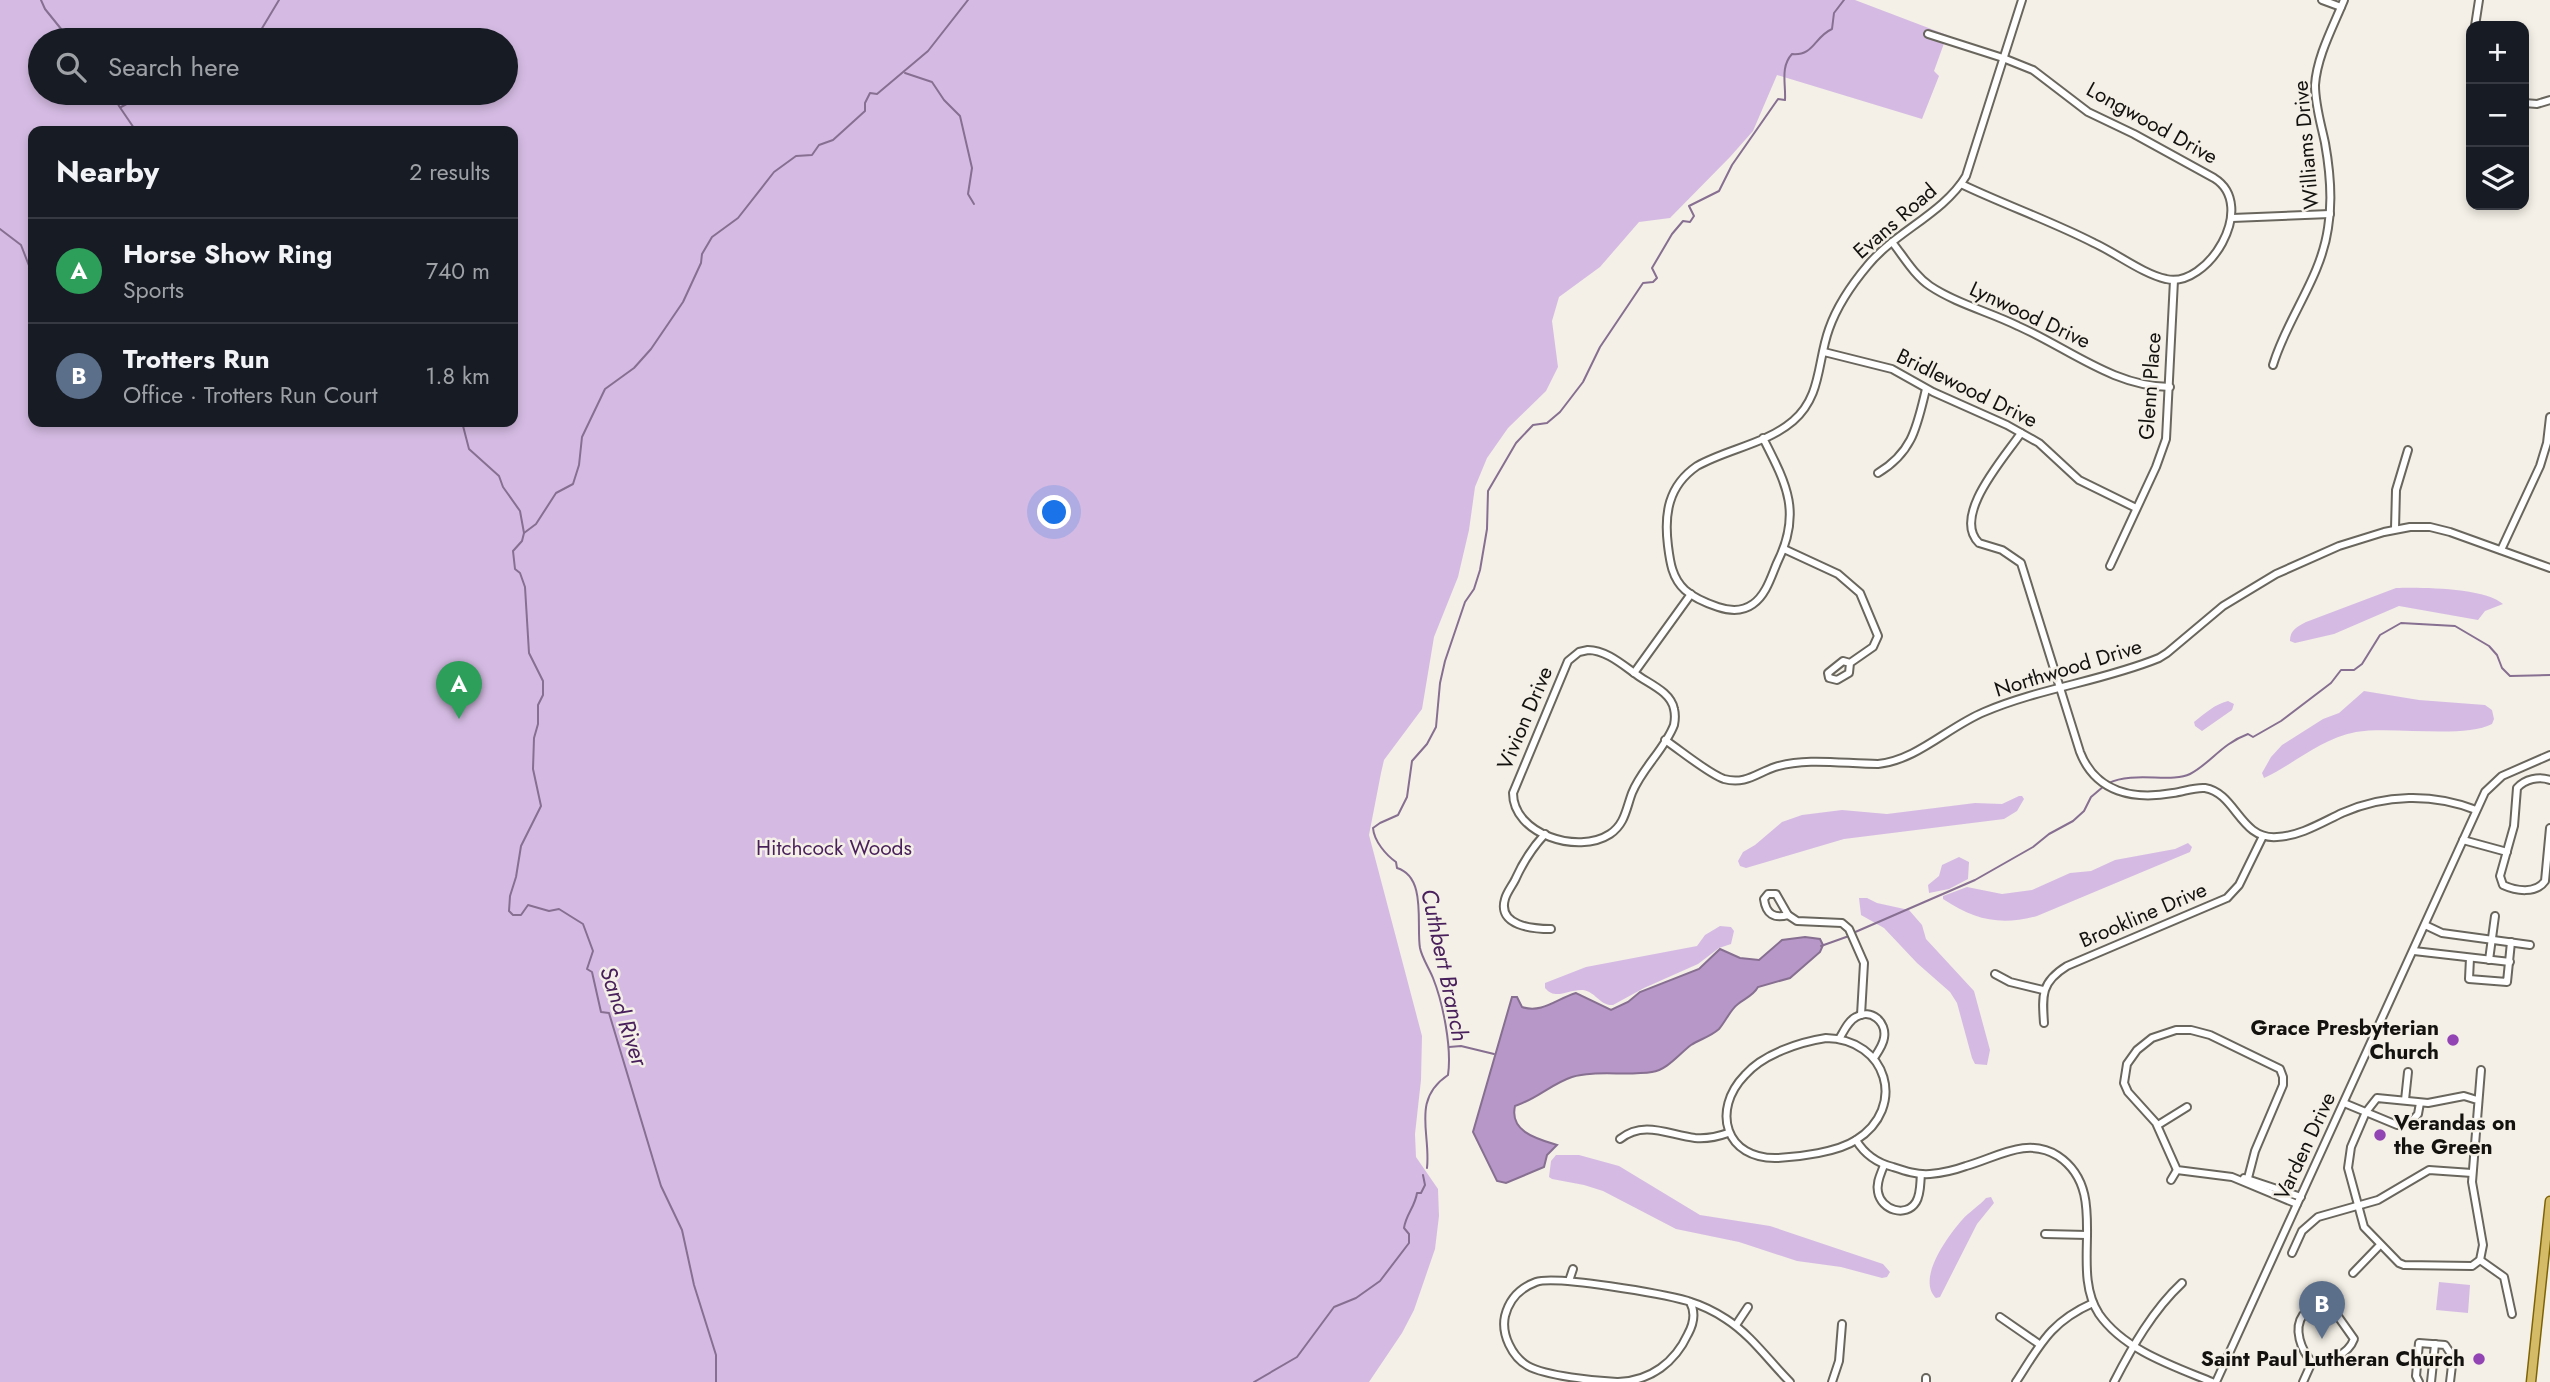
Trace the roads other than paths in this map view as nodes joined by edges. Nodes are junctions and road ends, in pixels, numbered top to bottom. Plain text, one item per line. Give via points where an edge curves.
1 (2022, 0) edge
2 (2322, 0) edge
3 (2479, 0) edge
4 (2343, 4) edge
5 (2475, 21) edge
6 (1928, 34) dead end
7 (2003, 58) junction
8 (2550, 100) edge
9 (2529, 103) edge
10 (1961, 184) junction
11 (2330, 214) junction
12 (2232, 218) junction
13 (1892, 242) junction
14 (2174, 280) junction
15 (1824, 352) junction
16 (2273, 365) dead end
17 (2170, 387) junction
18 (1926, 389) junction
19 (2550, 417) edge
20 (2021, 433) junction
21 (1763, 438) junction
22 (2408, 450) dead end
23 (1878, 473) dead end
24 (2136, 508) junction
25 (2395, 529) junction
26 (1784, 549) junction
27 (2501, 550) junction
28 (2110, 566) dead end
29 (2550, 568) edge
30 (1690, 594) junction
31 (1850, 663) dead end
32 (1634, 673) junction
33 (2060, 688) junction
34 (1665, 740) junction
35 (2550, 755) edge
36 (2550, 780) edge
37 (2476, 810) junction
38 (2550, 828) edge
39 (1545, 834) junction
40 (2263, 836) junction
41 (2463, 840) junction
42 (2507, 852) junction
43 (1788, 915) dead end
44 (2495, 916) dead end
45 (2425, 925) junction
46 (1551, 929) dead end
47 (2491, 940) junction
48 (2511, 942) junction
49 (2530, 945) dead end
50 (2414, 951) junction
51 (2470, 958) junction
52 (2489, 960) junction
53 (2510, 962) junction
54 (1995, 974) dead end
55 (2043, 990) junction
56 (1861, 1015) junction
57 (2043, 1023) dead end
58 (1839, 1039) junction
59 (1874, 1058) junction
60 (2480, 1070) dead end
61 (2408, 1072) dead end
62 (2405, 1100) junction
63 (2477, 1100) junction
64 (2344, 1103) junction
65 (2420, 1103) junction
66 (2187, 1107) dead end
67 (2366, 1112) junction
68 (2158, 1125) junction
69 (1728, 1133) junction
70 (1620, 1139) dead end
71 (1856, 1140) junction
72 (1884, 1165) junction
73 (2177, 1170) junction
74 (2472, 1173) junction
75 (1920, 1174) junction
76 (2232, 1177) junction
77 (2248, 1178) junction
78 (2171, 1181) dead end
79 (2299, 1201) junction
80 (2550, 1201) edge
81 (2358, 1206) junction
82 (2045, 1234) dead end
83 (2087, 1235) junction
84 (2380, 1245) junction
85 (2291, 1253) dead end
86 (2480, 1260) junction
87 (1573, 1269) dead end
88 (2353, 1273) dead end
89 (1569, 1281) junction
90 (2182, 1283) dead end
91 (1660, 1286) dead end
92 (1659, 1295) junction
93 (1690, 1302) junction
94 (2093, 1303) junction
95 (1748, 1307) dead end
96 (2512, 1314) dead end
97 (2000, 1317) dead end
98 (1842, 1324) dead end
99 (1735, 1325) junction
100 (2039, 1344) junction
101 (2435, 1344) junction
102 (2134, 1346) junction
103 (2312, 1362) junction
104 (1617, 1382) edge
105 (1790, 1382) edge
106 (1832, 1382) edge
107 (2016, 1382) edge
108 (2114, 1382) edge
109 (2214, 1382) edge
110 (2303, 1382) edge
111 (2419, 1382) edge
112 (2431, 1382) edge
113 (2450, 1382) edge
114 (2531, 1382) edge

1 - 7 street, Evans Road
2 - 4 street
3 - 5 street
4 - 11 street, Williams Drive via 2315,85 2330,179
6 - 7 street, Longwood Drive
7 - 10 street, Evans Road
7 - 12 street, Longwood Drive via 2041,75 2088,112 2222,183
8 - 9 street
10 - 13 street, Evans Road
10 - 14 street via 2094,242 2162,279
11 - 12 street
11 - 16 street, Williams Drive via 2316,272
12 - 14 street via 2228,233 2201,270
13 - 15 street, Evans Road via 1866,267 1845,298 1828,331
13 - 17 street, Lynwood Drive via 1918,276 1937,290 2038,334 2118,378
14 - 17 street, Glenn Place
15 - 18 street, Bridlewood Drive via 1892,369
15 - 21 street, Evans Road via 1817,386 1806,407 1786,427
17 - 24 street, Glenn Place via 2164,448
18 - 20 street, Bridlewood Drive
18 - 23 street via 1909,445
19 - 27 street via 2540,466
20 - 24 street, Bridlewood Drive via 2081,482
20 - 33 street via 1978,496 1971,530 1979,543 2002,550 2021,563
21 - 26 street via 1790,505
21 - 30 street, Evans Road via 1696,466 1672,492 1665,524 1670,563 1678,582
22 - 25 street via 2396,490
24 - 28 street, Glenn Place
25 - 27 street, Northwood Drive via 2430,527
25 - 33 street, Northwood Drive via 2339,546 2276,574 2223,606 2159,657
26 - 30 street via 1767,586 1749,606 1728,610
26 - 31 street via 1838,574 1860,593 1878,636 1872,648
27 - 29 street, Northwood Drive
30 - 32 street
32 - 34 street, Vivion Drive via 1672,701 1675,721
32 - 39 street, Vivion Drive via 1594,650 1579,652 1568,661 1513,793 1517,813
33 - 34 street, Northwood Drive via 1983,712 1908,755 1878,764 1800,762 1775,767 1752,779 1731,780 1715,775
33 - 40 street via 2083,758 2103,783 2122,793 2144,796 2210,790
34 - 39 street, Vivion Drive via 1632,792 1623,821 1611,834 1588,841
35 - 37 street, Varden Drive via 2497,779
36 - 42 street via 2530,780 2517,788
37 - 40 street via 2436,798 2387,800 2356,807 2288,836
37 - 41 street, Varden Drive
38 - 42 street via 2545,881 2539,887 2503,885 2500,876
39 - 46 street via 1533,846 1504,906 1514,923
40 - 55 street, Brookline Drive via 2239,885 2227,898 2067,966
41 - 42 street
41 - 45 street, Varden Drive
43 - 56 street via 1797,921 1842,923 1849,929 1864,962
44 - 47 street
45 - 47 street via 2442,933
45 - 50 street, Varden Drive
47 - 48 street
47 - 52 street
48 - 49 street
48 - 53 street
50 - 51 street
50 - 64 street, Varden Drive
51 - 52 street
51 - 53 street via 2469,979 2507,982
52 - 53 street
54 - 55 street
55 - 57 street
56 - 58 street
56 - 59 street via 1875,1016 1884,1028
58 - 59 street
58 - 69 street via 1798,1046 1749,1070 1729,1099
59 - 71 street via 1882,1073 1885,1099 1874,1123
60 - 63 street
61 - 62 street
62 - 65 street
62 - 67 street via 2376,1098
63 - 65 street via 2464,1096
63 - 74 street
64 - 67 street
64 - 79 street, Varden Drive
65 - 67 street via 2416,1118 2407,1124 2397,1125
66 - 68 street
67 - 81 street via 2348,1160
68 - 73 street
68 - 77 street via 2124,1083 2133,1056 2156,1036 2176,1030 2198,1031 2277,1067 2283,1085
69 - 70 street via 1699,1138 1640,1129
69 - 71 street via 1742,1148 1766,1158 1794,1157
71 - 72 street via 1864,1152
72 - 75 street
72 - 75 street via 1878,1194 1885,1205 1896,1210 1916,1202
73 - 76 street
73 - 78 street
74 - 81 street via 2430,1170 2387,1196
74 - 86 street via 2483,1245
75 - 83 street via 1967,1166 2018,1149 2046,1150 2064,1161 2081,1184
76 - 77 street
76 - 79 street
77 - 79 street
79 - 109 street, Varden Drive
80 - 114 main road
81 - 84 street via 2364,1227
81 - 85 street via 2313,1220
82 - 83 street
83 - 94 street
84 - 86 street via 2404,1265 2472,1266
84 - 88 street
86 - 96 street via 2504,1277
87 - 89 street
89 - 92 street
89 - 104 street via 1542,1280 1517,1294 1504,1320 1509,1344 1519,1359 1534,1369
90 - 102 street
91 - 92 street
92 - 93 street
93 - 99 street
93 - 104 street via 1695,1314 1691,1328 1674,1356 1648,1376
94 - 100 street via 2059,1322
94 - 102 street via 2112,1329
95 - 99 street
97 - 100 street
98 - 106 street via 1839,1362
99 - 105 street
100 - 107 street
101 - 111 street via 2420,1343
101 - 112 street
101 - 113 street via 2445,1345 2453,1357
102 - 108 street
102 - 109 street
103 - 103 street via 2342,1354 2353,1344 2348,1328 2333,1312 2303,1315 2298,1324 2299,1337
103 - 110 street

